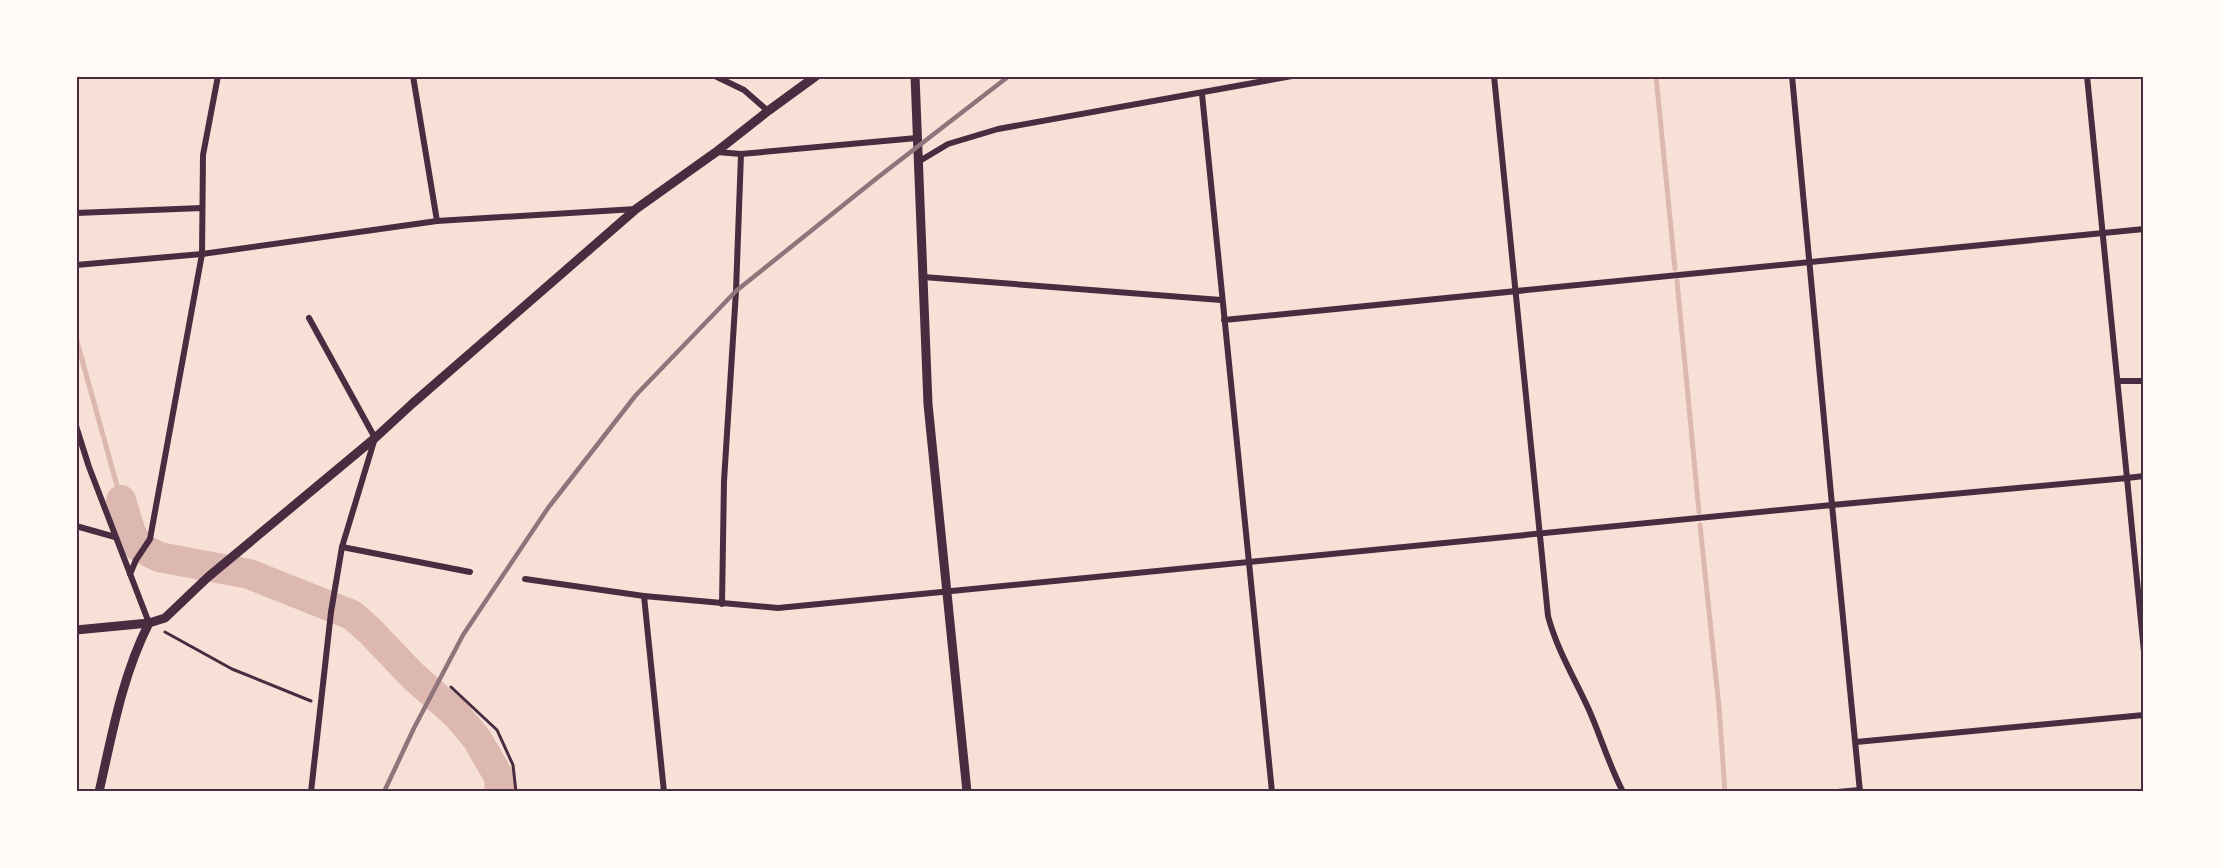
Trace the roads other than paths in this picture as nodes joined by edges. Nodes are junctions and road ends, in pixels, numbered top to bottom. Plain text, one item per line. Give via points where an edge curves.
1 (218, 76) edge
2 (413, 76) edge
3 (715, 76) edge
4 (816, 76) edge
5 (915, 76) edge
6 (1249, 76) edge
7 (1292, 76) edge
8 (1494, 76) edge
9 (1792, 76) edge
10 (2087, 76) edge
11 (1250, 85) junction
12 (1202, 94) junction
13 (768, 111) junction
14 (917, 138) junction
15 (716, 152) junction
16 (741, 154) junction
17 (918, 162) junction
18 (202, 208) junction
19 (636, 208) junction
20 (76, 213) edge
21 (437, 221) junction
22 (2144, 229) edge
23 (2102, 234) junction
24 (202, 254) junction
25 (1810, 262) junction
26 (76, 265) edge
27 (923, 277) junction
28 (1515, 291) junction
29 (1221, 300) junction
30 (309, 318) dead end
31 (1224, 320) junction
32 (2118, 381) junction
33 (2144, 381) edge
34 (76, 426) edge
35 (375, 438) junction
36 (2144, 476) edge
37 (2127, 478) junction
38 (1832, 505) junction
39 (76, 526) edge
40 (1539, 534) junction
41 (115, 537) junction
42 (342, 548) junction
43 (1249, 563) junction
44 (470, 572) dead end
45 (130, 574) junction
46 (525, 579) dead end
47 (948, 592) junction
48 (644, 596) junction
49 (722, 604) junction
50 (149, 623) junction
51 (76, 630) edge
52 (2144, 652) edge
53 (2144, 715) edge
54 (1856, 742) junction
55 (1860, 791) edge
56 (99, 792) edge
57 (311, 792) edge
58 (664, 792) edge
59 (967, 792) edge
60 (1272, 792) edge
61 (1623, 792) edge
62 (1837, 792) edge

1 - 18 street via 203,155
2 - 21 street
3 - 13 street via 744,90
4 - 13 street
5 - 14 street
6 - 11 street
7 - 11 street
8 - 28 street
9 - 25 street
10 - 23 street
11 - 12 street
12 - 17 street via 998,129 948,144
12 - 29 street
13 - 15 street
14 - 16 street
14 - 17 street
15 - 16 street
15 - 19 street
16 - 49 street via 724,481
17 - 27 street
18 - 20 street
18 - 24 street
19 - 21 street
19 - 35 street
21 - 24 street
22 - 23 street
23 - 25 street
23 - 32 street
24 - 26 street
24 - 45 street via 150,539
25 - 28 street
25 - 38 street
27 - 29 street
27 - 47 street via 928,404
28 - 31 street
28 - 40 street
29 - 31 street
30 - 35 street
31 - 43 street
32 - 33 street
32 - 37 street
34 - 41 street
35 - 42 street
35 - 50 street via 208,577 165,618
36 - 37 street
37 - 38 street
37 - 52 street
38 - 40 street
38 - 54 street
39 - 41 street
40 - 43 street
40 - 61 street via 1554,637
41 - 45 street
42 - 44 street
42 - 57 street
43 - 47 street
43 - 60 street
45 - 50 street
46 - 48 street
47 - 49 street via 778,608
47 - 59 street
48 - 49 street
48 - 58 street
50 - 51 street
50 - 56 street via 123,690
53 - 54 street
54 - 55 street
55 - 62 street

